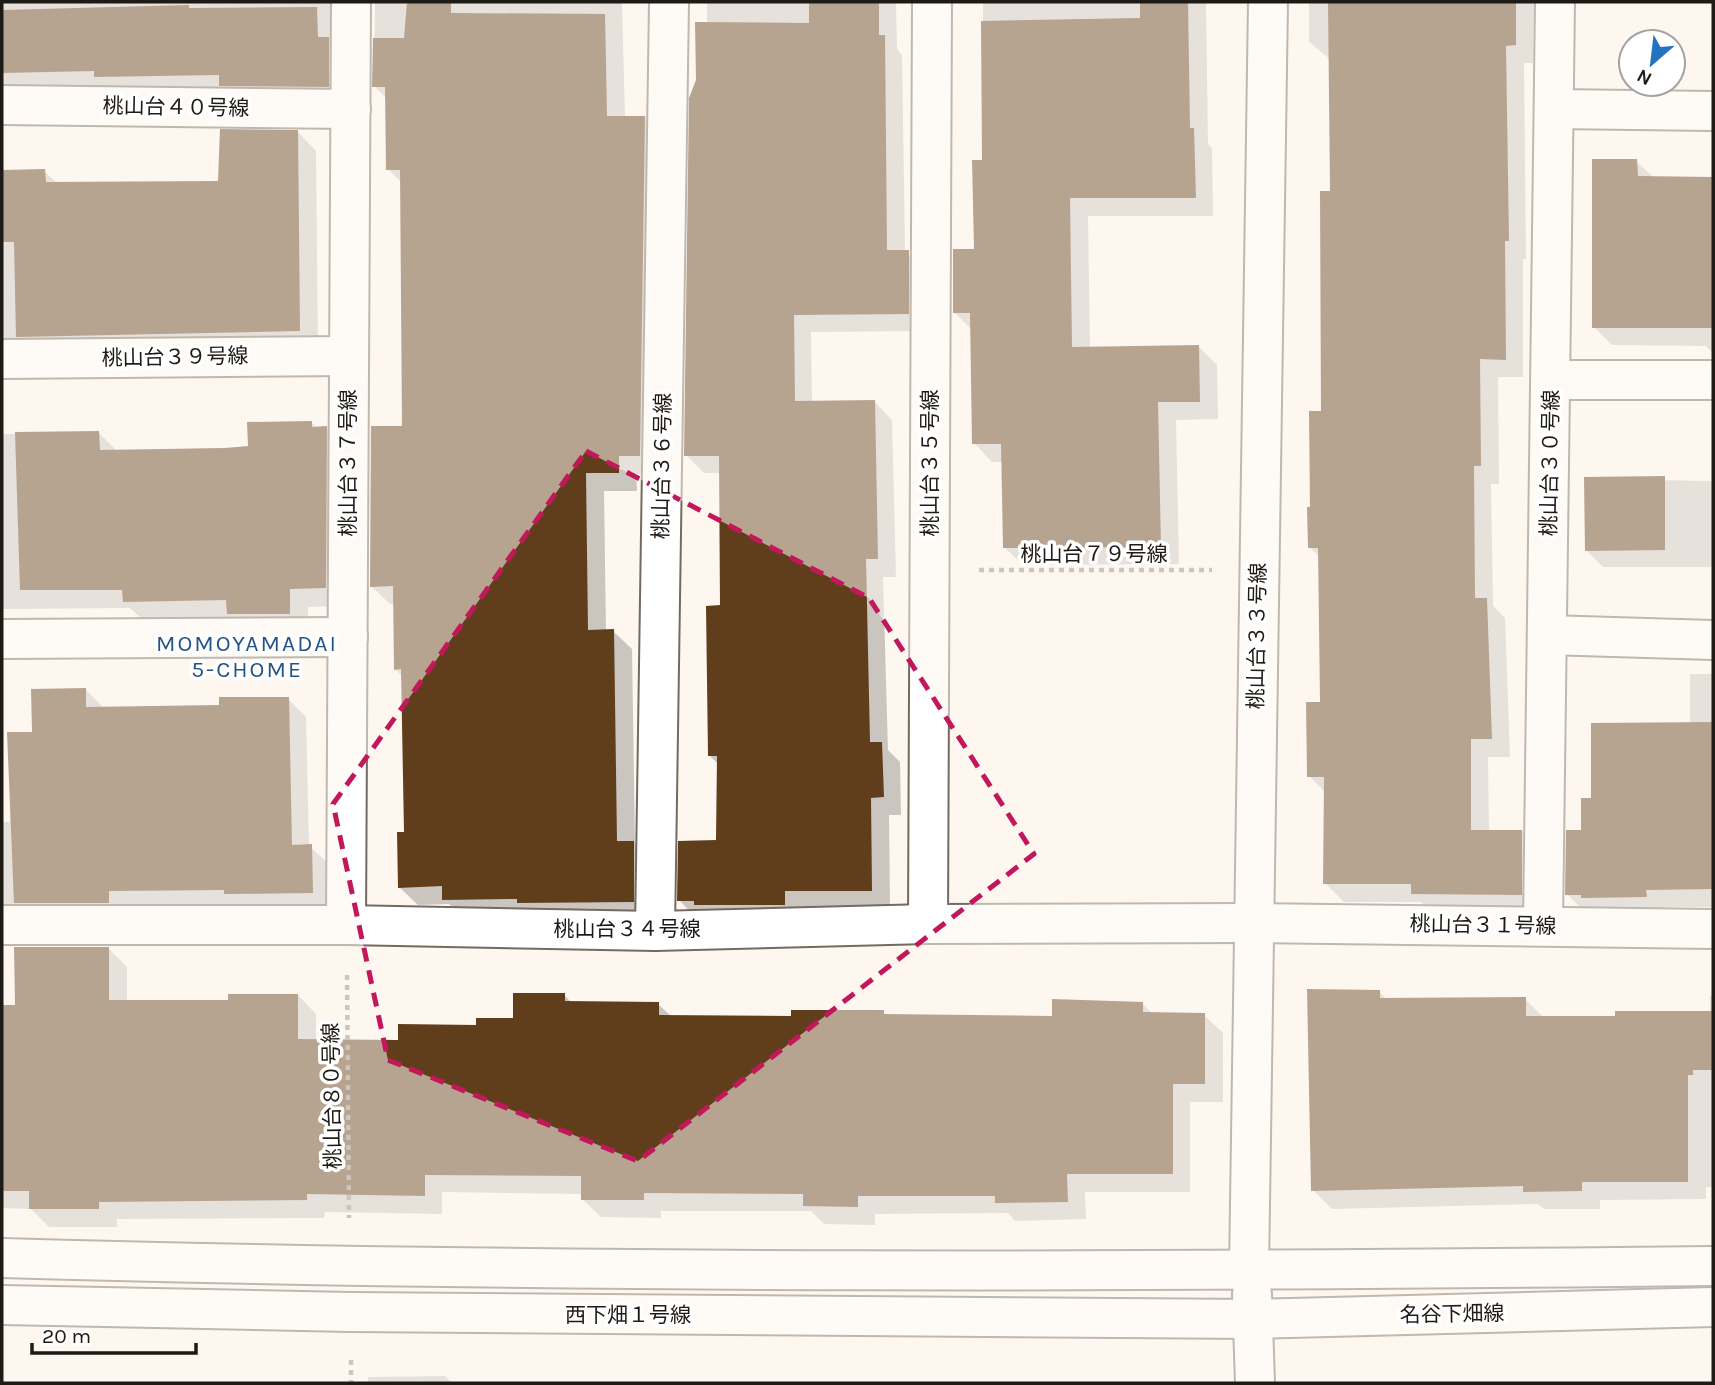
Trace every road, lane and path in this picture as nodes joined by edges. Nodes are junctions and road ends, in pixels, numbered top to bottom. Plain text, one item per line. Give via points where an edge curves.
1 (351, 2) edge
2 (669, 2) edge
3 (932, 2) edge
4 (1268, 2) edge
5 (1555, 2) edge
6 (2, 105) edge
7 (351, 109) junction
8 (1556, 109) junction
9 (1713, 111) edge
10 (349, 355) junction
11 (2, 359) edge
12 (1552, 380) junction
13 (1713, 380) edge
14 (929, 570) junction
15 (1258, 570) junction
16 (1546, 635) junction
17 (348, 637) junction
18 (2, 639) edge
19 (1713, 640) edge
20 (1252, 923) junction
21 (928, 924) junction
22 (2, 925) edge
23 (346, 925) junction
24 (1543, 925) junction
25 (1713, 929) edge
26 (655, 931) junction
27 (2, 1258) edge
28 (1713, 1266) edge
29 (350, 1268) junction
30 (1249, 1271) junction
31 (2, 1305) edge
32 (1713, 1307) edge
33 (1254, 1319) junction
34 (1255, 1383) edge

1 - 7 street, 桃山台３７号線
2 - 26 street, 桃山台３６号線
3 - 14 street, 桃山台３５号線
4 - 15 street, 桃山台３３号線
5 - 8 street, 桃山台３０号線
6 - 7 street, 桃山台４０号線
7 - 10 street, 桃山台３７号線
8 - 9 street
8 - 12 street, 桃山台３０号線
10 - 11 street, 桃山台３９号線
10 - 17 street, 桃山台３７号線
12 - 13 street
12 - 16 street, 桃山台３０号線
14 - 15 path, 桃山台７９号線
14 - 21 street, 桃山台３５号線
15 - 20 street, 桃山台３３号線
16 - 19 street
16 - 24 street, 桃山台３０号線
17 - 18 street
17 - 23 street, 桃山台３７号線
20 - 21 street, 桃山台３４号線
20 - 24 street, 桃山台３１号線
20 - 30 street, 桃山台３３号線
21 - 26 street, 桃山台３４号線
22 - 23 street, 桃山台３４号線
23 - 26 street, 桃山台３４号線
23 - 29 path, 桃山台８０号線
24 - 25 street, 桃山台３１号線
27 - 29 street
28 - 30 street
29 - 30 street
30 - 33 street, 桃山台３３号線
31 - 33 street, 西下畑１号線
32 - 33 street, 名谷下畑線
33 - 34 street

